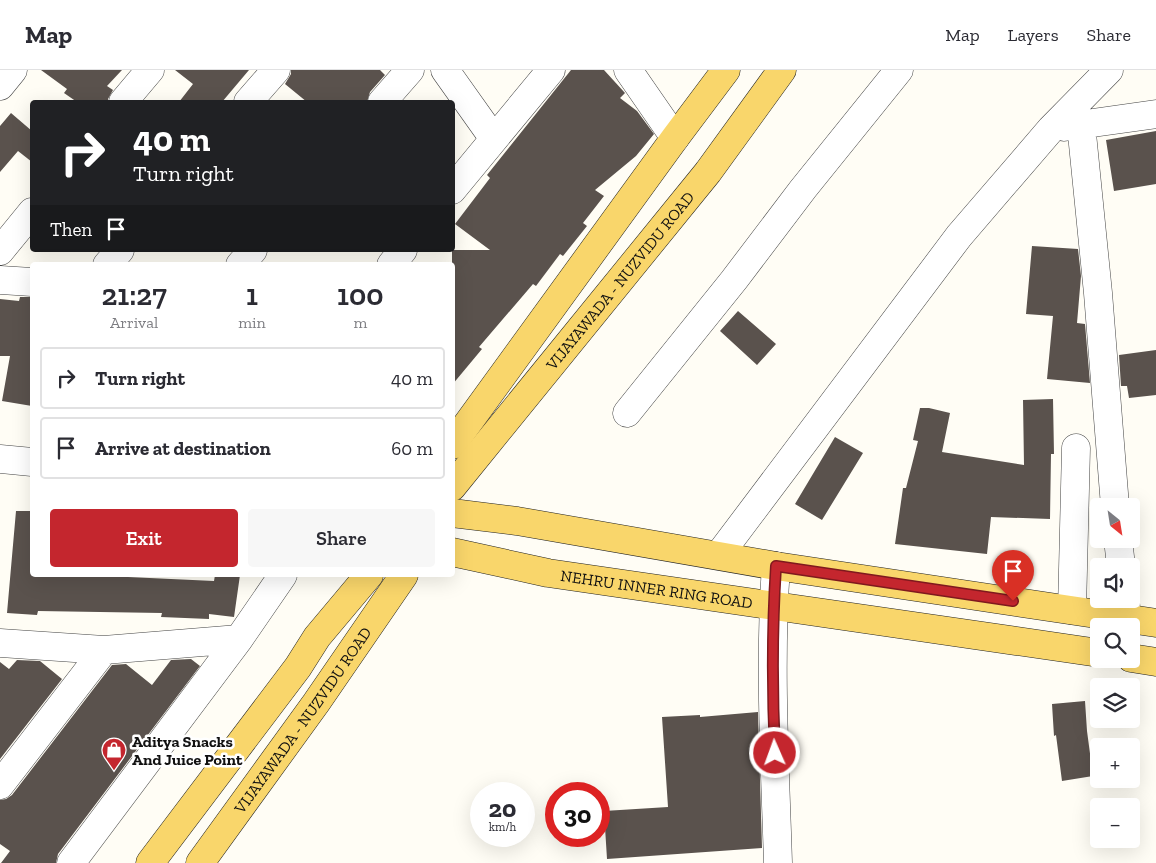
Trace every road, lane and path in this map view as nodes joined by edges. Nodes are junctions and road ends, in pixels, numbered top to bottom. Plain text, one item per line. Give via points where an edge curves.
1 (13, 70) edge
2 (150, 70) edge
3 (276, 70) edge
4 (410, 70) edge
5 (445, 70) edge
6 (550, 70) edge
7 (628, 70) edge
8 (726, 70) edge
9 (782, 70) edge
10 (899, 70) edge
11 (1109, 70) edge
12 (0, 86) edge
13 (125, 100) edge
14 (250, 100) edge
15 (384, 100) edge
16 (1156, 114) edge
17 (1081, 124) junction
18 (1051, 129) junction
19 (675, 138) junction
20 (494, 139) junction
21 (455, 186) edge
22 (30, 214) edge
23 (0, 251) edge
24 (118, 252) edge
25 (251, 252) edge
26 (402, 252) edge
27 (110, 262) edge
28 (243, 262) edge
29 (394, 262) edge
30 (0, 280) edge
31 (30, 282) edge
32 (627, 413) dead end
33 (455, 441) edge
34 (1076, 448) dead end
35 (0, 459) edge
36 (30, 462) edge
37 (455, 483) edge
38 (1114, 498) edge
39 (455, 513) edge
40 (455, 553) edge
41 (719, 556) junction
42 (776, 566) junction
43 (282, 577) edge
44 (367, 577) edge
45 (403, 577) edge
46 (773, 604) junction
47 (1126, 609) edge
48 (1072, 610) junction
49 (1156, 622) edge
50 (239, 639) junction
51 (0, 643) edge
52 (104, 650) junction
53 (1090, 652) edge
54 (1140, 659) edge
55 (1156, 662) edge
56 (0, 785) edge
57 (71, 863) edge
58 (150, 863) edge
59 (200, 863) edge
60 (778, 863) edge

1 - 12 street
2 - 13 street
3 - 14 street
4 - 15 street
5 - 20 street
6 - 20 street
7 - 19 street
8 - 19 main road, VIJAYAWADA - NUZVIDU ROAD
9 - 37 main road, VIJAYAWADA - NUZVIDU ROAD via 708,172
10 - 32 street
11 - 18 street
16 - 17 street
17 - 18 street
17 - 38 street
18 - 41 street via 959,236
19 - 33 main road, VIJAYAWADA - NUZVIDU ROAD
20 - 21 street
22 - 23 street
24 - 27 street
25 - 28 street
26 - 29 street
30 - 31 street
34 - 48 street
35 - 36 street
39 - 41 main road
40 - 46 main road, NEHRU INNER RING ROAD via 548,573
41 - 42 main road
42 - 46 street
42 - 48 main road
43 - 50 street
44 - 58 main road, VIJAYAWADA - NUZVIDU ROAD via 317,637 298,667
45 - 59 main road, VIJAYAWADA - NUZVIDU ROAD
46 - 53 main road, NEHRU INNER RING ROAD
46 - 60 street
47 - 48 main road
47 - 49 main road
50 - 52 street
50 - 57 street
51 - 52 street
52 - 56 street
54 - 55 main road

